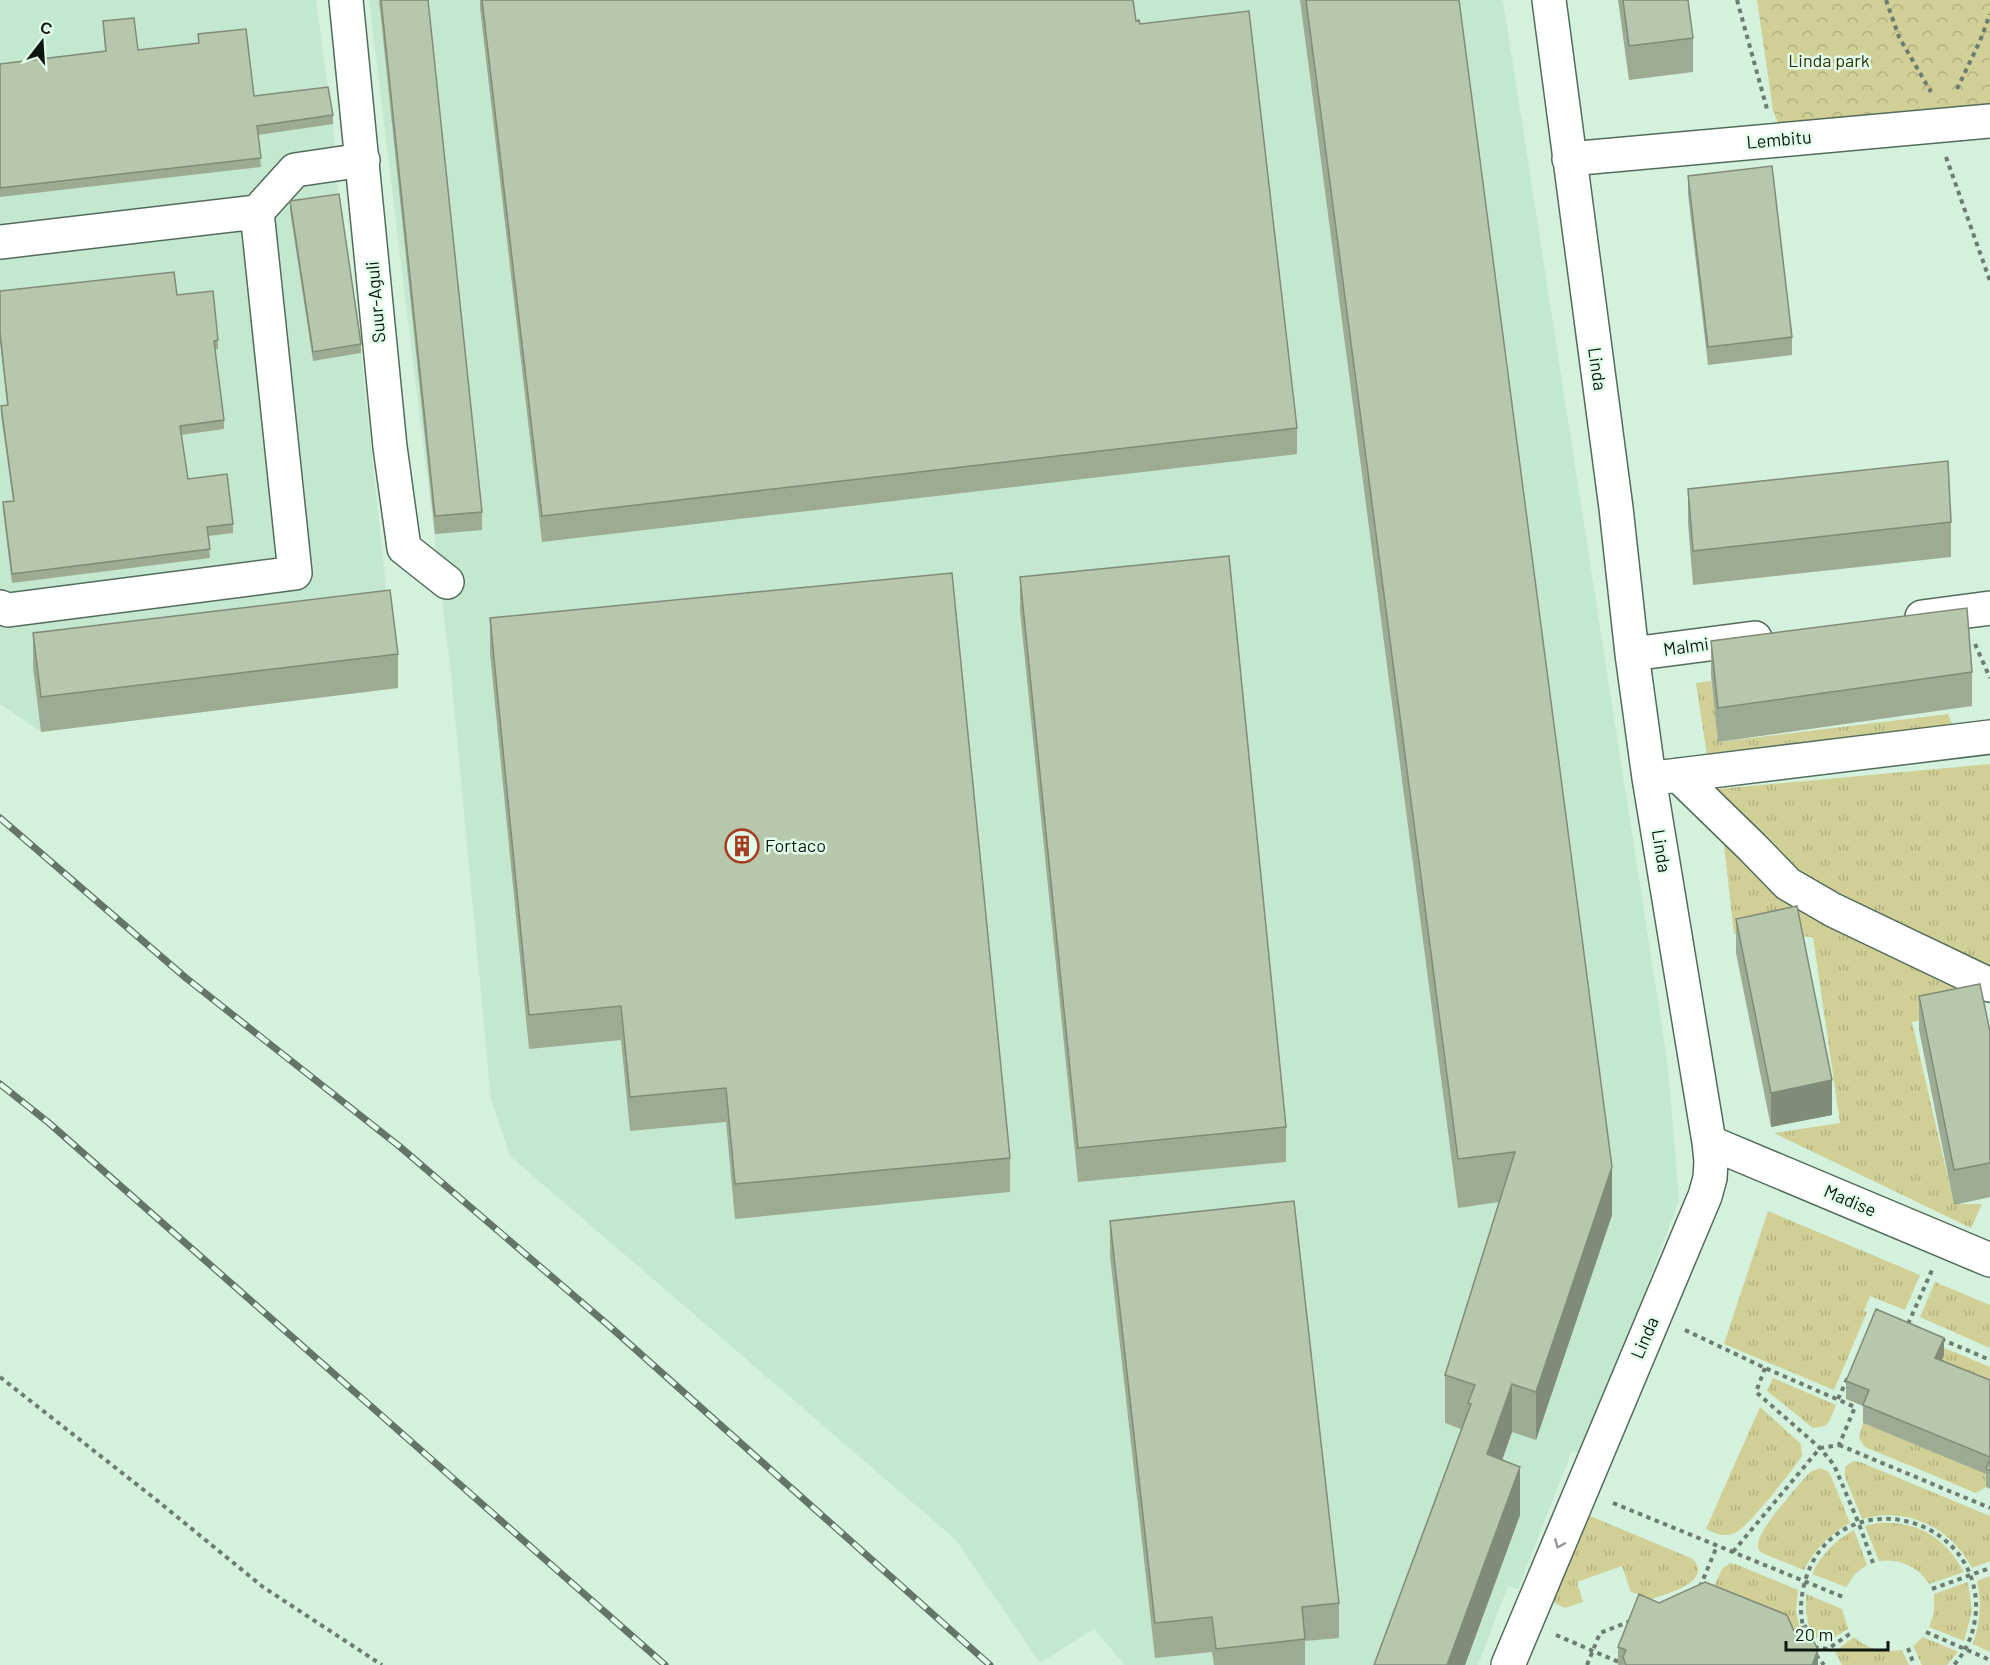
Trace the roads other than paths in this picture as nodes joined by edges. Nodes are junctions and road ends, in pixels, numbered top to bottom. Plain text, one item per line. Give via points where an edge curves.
1 (346, 0) edge
2 (1549, 0) edge
3 (1990, 121) edge
4 (1569, 159) junction
5 (363, 160) junction
6 (257, 212) junction
7 (0, 242) edge
8 (447, 582) dead end
9 (0, 607) edge
10 (1990, 608) edge
11 (1898, 620) edge
12 (1780, 634) edge
13 (1632, 654) junction
14 (1990, 737) edge
15 (1663, 777) junction
16 (1990, 985) edge
17 (1709, 1142) junction
18 (1990, 1260) edge
19 (1508, 1665) edge

1 - 5 street, Suur-Aguli
2 - 4 street, Linda
3 - 4 street, Lembitu
4 - 13 street, Linda
5 - 6 street via 295,170
5 - 8 street, Suur-Aguli via 390,447 404,548
6 - 7 street
6 - 9 street via 295,573 8,610
10 - 11 street
12 - 13 street, Malmi
13 - 15 street, Linda
14 - 15 street
15 - 16 street via 1752,847 1788,884 1833,910
15 - 17 street, Linda
17 - 18 street, Madise
17 -> 19 street, Linda via 1710,1178 1705,1196

